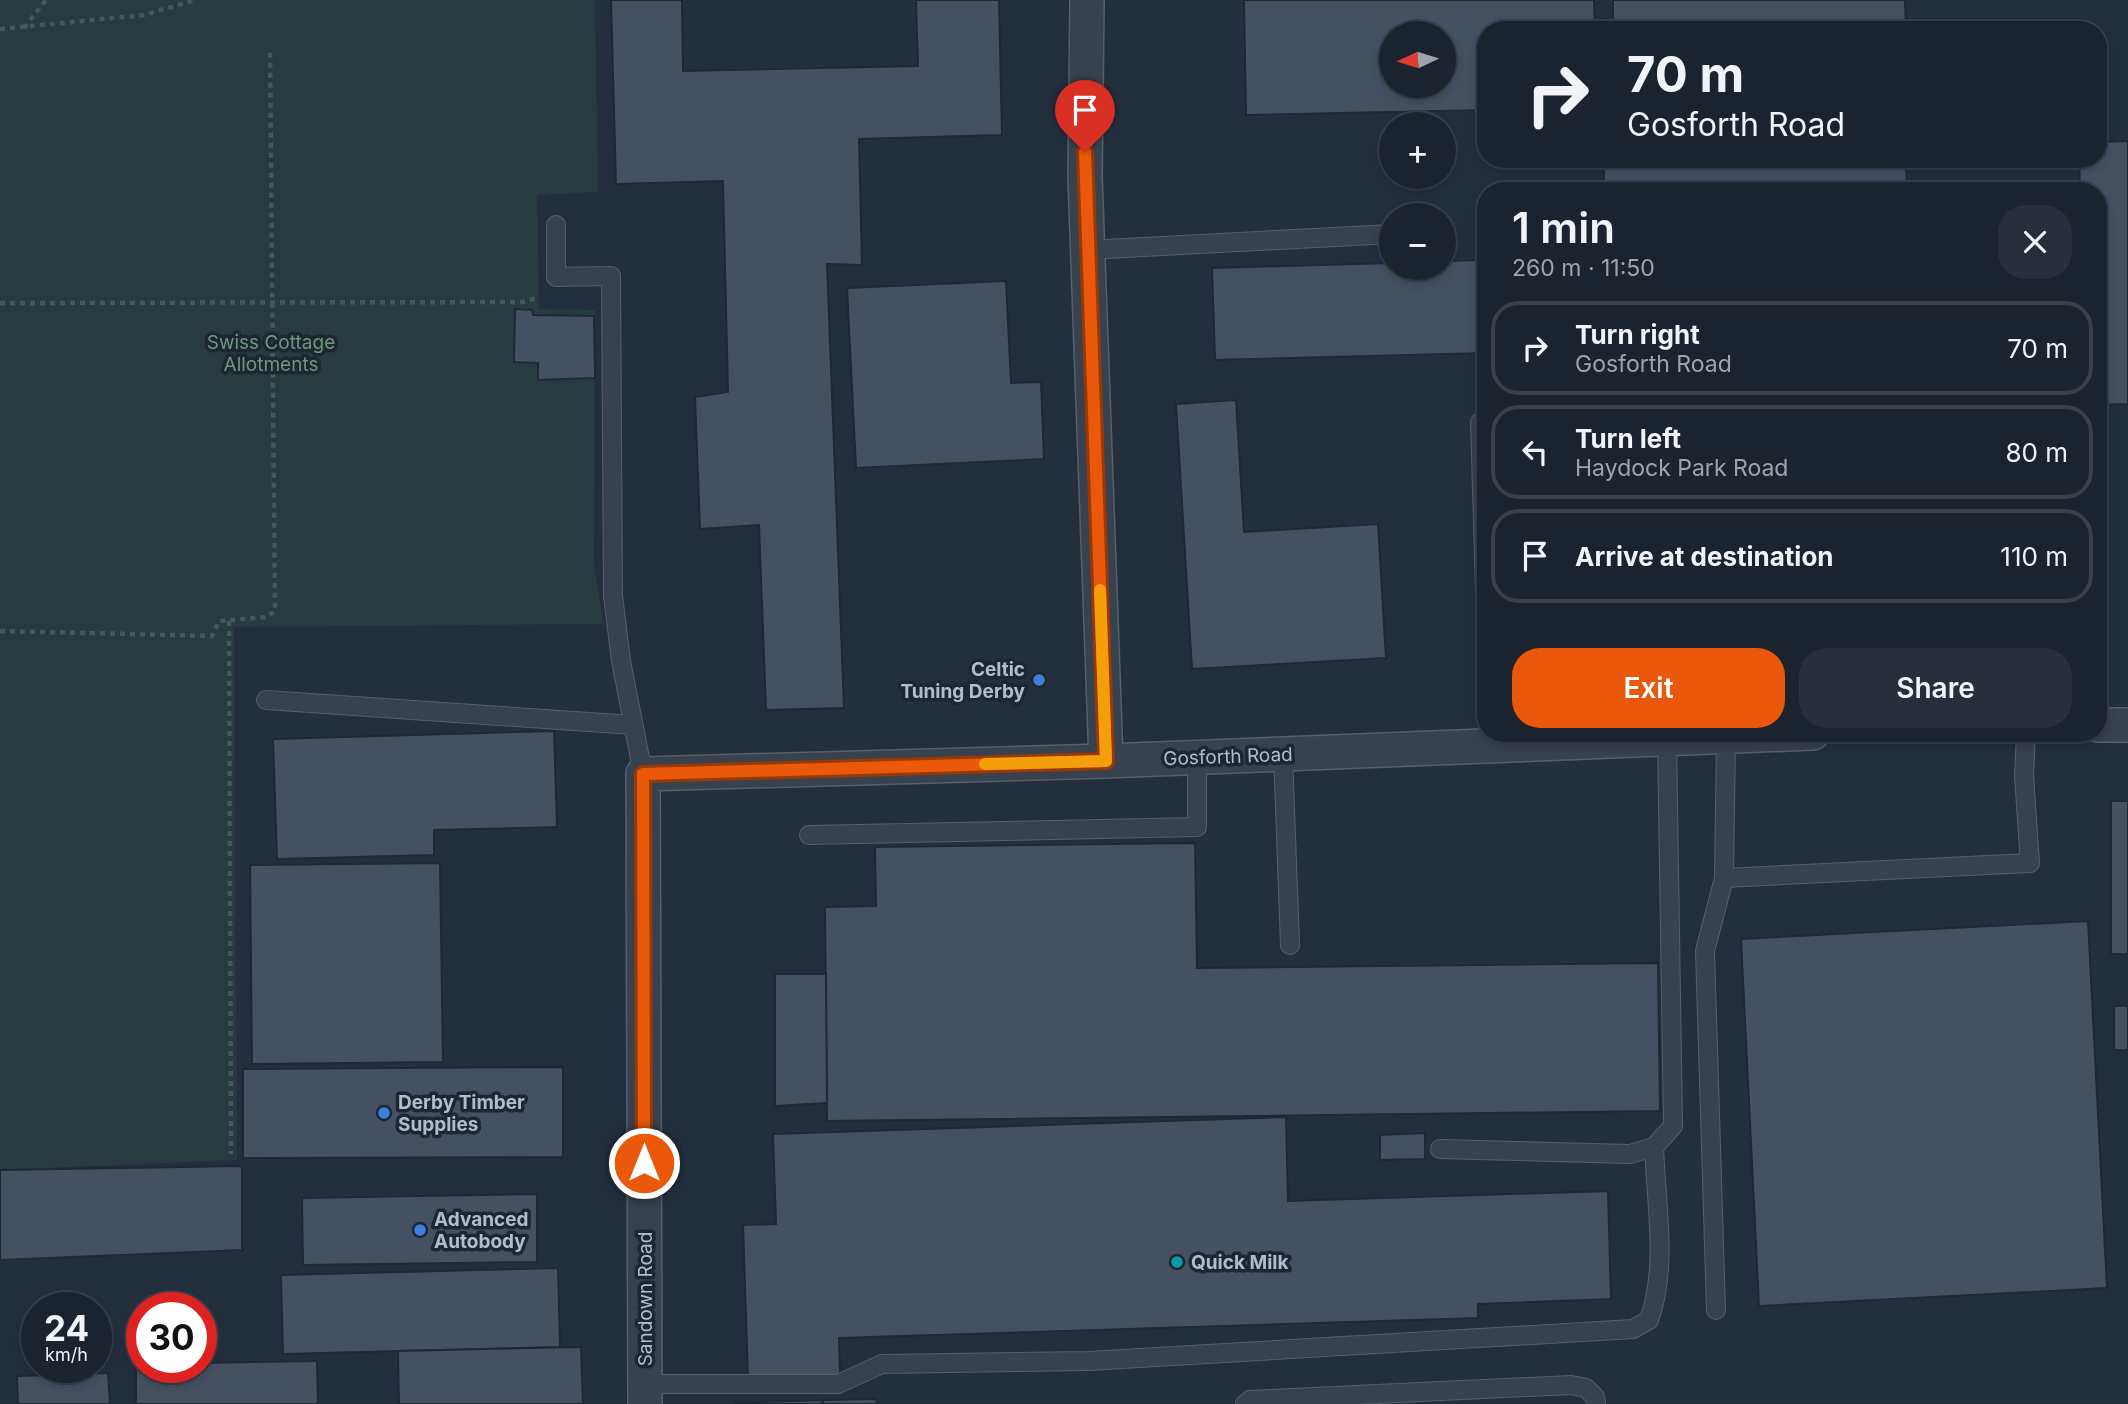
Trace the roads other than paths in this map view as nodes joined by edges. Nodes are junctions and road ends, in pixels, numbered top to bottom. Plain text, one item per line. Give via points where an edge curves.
1 (1087, 0) edge
2 (556, 225) dead end
3 (1379, 235) edge
4 (1087, 250) junction
5 (266, 700) dead end
6 (632, 725) junction
7 (2128, 725) edge
8 (2107, 726) edge
9 (1477, 741) edge
10 (1667, 742) edge
11 (1726, 742) edge
12 (2026, 742) edge
13 (1283, 754) junction
14 (1197, 758) junction
15 (1106, 761) junction
16 (643, 774) junction
17 (809, 835) dead end
18 (1724, 878) junction
19 (1290, 945) dead end
20 (1654, 1147) junction
21 (1440, 1149) dead end
22 (1716, 1310) dead end
23 (645, 1394) edge
24 (1245, 1404) edge
25 (1596, 1404) edge

1 - 4 street
2 - 6 lane via 556,277 611,276 613,596
3 - 4 lane
4 - 15 street
5 - 6 lane
6 - 16 lane
7 - 8 street
9 - 13 street, Gosforth Road
10 - 20 lane via 1673,1126
11 - 18 lane
12 - 18 lane via 2030,863
13 - 14 street, Gosforth Road
13 - 19 lane
14 - 15 street, Gosforth Road
14 - 17 lane via 1197,827
15 - 16 street, Gosforth Road
16 - 23 street, Sandown Road
18 - 22 lane via 1705,951
20 - 21 lane via 1630,1154
20 - 23 lane via 1657,1300 1649,1320 1633,1329 1088,1361 882,1364 838,1384
24 - 25 lane via 1250,1400 1571,1385 1586,1388

